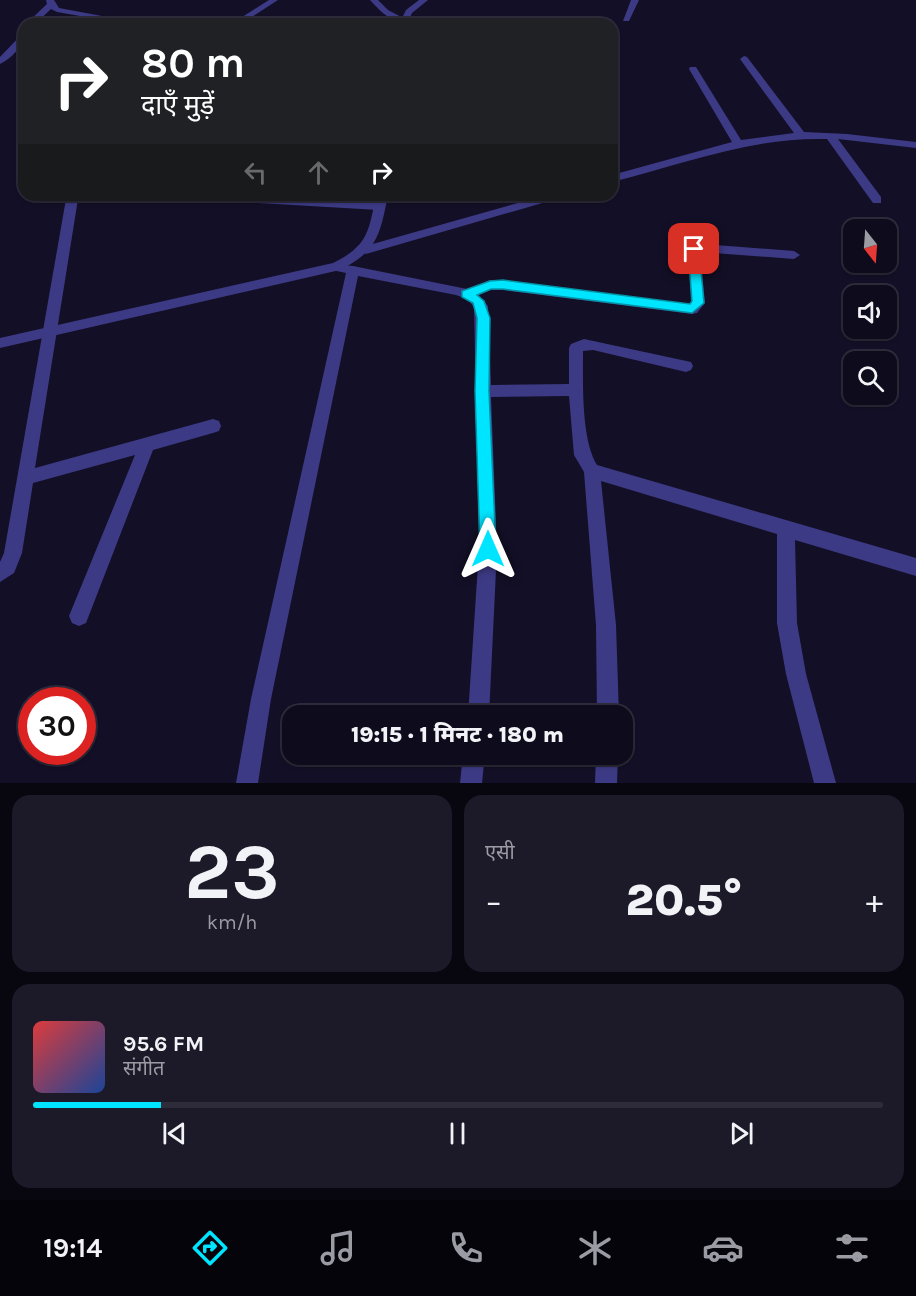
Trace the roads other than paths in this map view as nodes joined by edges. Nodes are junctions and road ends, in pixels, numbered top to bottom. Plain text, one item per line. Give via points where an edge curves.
1 (274, 0) edge
2 (374, 0) edge
3 (424, 0) edge
4 (635, 0) edge
5 (50, 2) edge
6 (35, 18) edge
7 (105, 18) edge
8 (245, 18) edge
9 (396, 18) edge
10 (406, 18) edge
11 (626, 20) dead end
12 (18, 43) edge
13 (744, 59) dead end
14 (0, 61) edge
15 (693, 69) dead end
16 (801, 135) junction
17 (830, 136) junction
18 (738, 143) junction
19 (916, 145) edge
20 (618, 177) edge
21 (877, 200) dead end
22 (72, 201) edge
23 (380, 201) edge
24 (538, 201) edge
25 (366, 250) junction
26 (794, 255) dead end
27 (345, 268) junction
28 (466, 294) junction
29 (51, 332) junction
30 (0, 343) edge
31 (686, 366) dead end
32 (576, 390) junction
33 (482, 391) junction
34 (213, 426) dead end
35 (147, 444) junction
36 (592, 471) junction
37 (25, 478) junction
38 (786, 529) junction
39 (916, 567) edge
40 (0, 573) edge
41 (79, 616) dead end
42 (479, 705) edge
43 (608, 705) edge
44 (473, 765) edge
45 (607, 765) edge
46 (248, 783) edge
47 (471, 783) edge
48 (606, 783) edge
49 (825, 783) edge

1 - 8 street
2 - 9 street
3 - 10 street
4 - 11 street
5 - 6 street
5 - 7 street via 63,11
12 - 14 street
13 - 16 street
15 - 18 street
16 - 17 street
16 - 18 street
17 - 19 street
17 - 21 street
18 - 20 street
22 - 29 street
23 - 25 street via 373,237
24 - 25 street
25 - 27 street
26 - 28 street via 694,249 698,303 692,309 503,285 490,285
27 - 28 street
27 - 29 street
27 - 46 street
28 - 33 street via 478,301 482,312
29 - 30 street
29 - 37 street
31 - 32 street via 579,346 575,352
32 - 33 street
32 - 36 street via 582,455
33 - 42 street via 488,549
34 - 35 street
35 - 37 street
35 - 41 street
36 - 38 street
36 - 43 street via 606,625
37 - 40 street via 13,553 8,567
38 - 39 street
38 - 49 street via 787,623 796,674
44 - 47 street
45 - 48 street

